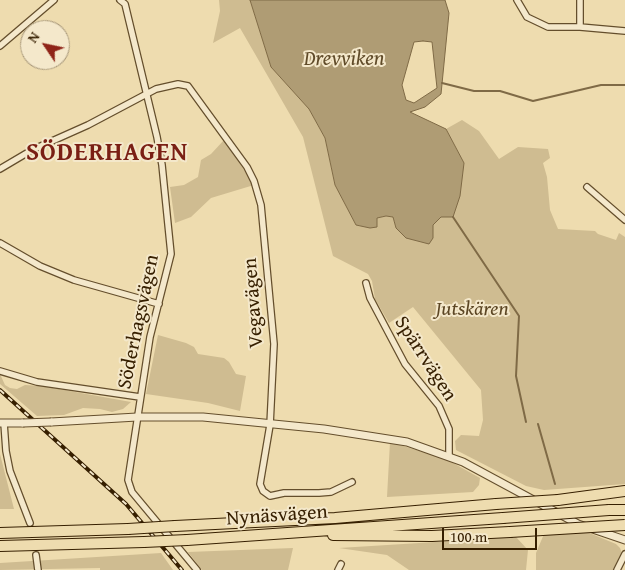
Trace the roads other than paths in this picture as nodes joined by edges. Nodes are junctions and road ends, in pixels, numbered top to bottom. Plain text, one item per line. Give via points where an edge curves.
1 (54, 0) edge
2 (517, 0) edge
3 (580, 0) edge
4 (124, 1) edge
5 (580, 26) junction
6 (625, 31) edge
7 (0, 46) edge
8 (145, 96) junction
9 (0, 169) edge
10 (587, 187) dead end
11 (625, 220) edge
12 (0, 243) edge
13 (366, 283) dead end
14 (159, 304) junction
15 (0, 371) edge
16 (140, 397) junction
17 (137, 417) junction
18 (2, 423) edge
19 (270, 425) junction
20 (449, 455) junction
21 (352, 482) dead end
22 (625, 491) edge
23 (596, 497) junction
24 (625, 497) edge
25 (625, 510) edge
26 (30, 523) dead end
27 (625, 525) edge
28 (295, 532) junction
29 (0, 533) edge
30 (625, 540) edge
31 (0, 546) edge
32 (625, 554) edge
33 (36, 555) dead end
34 (38, 570) edge
35 (197, 570) edge
36 (617, 570) edge

1 - 7 street
2 - 5 street via 527,17 548,27
3 - 5 street
4 - 8 street, Söderhagsvägen
5 - 6 street
8 - 9 street via 32,150
8 - 14 street, Söderhagsvägen via 162,165 171,238 170,267
8 - 19 street, Vegavägen via 156,89 178,84 188,86 234,147 254,181 264,229 273,316
10 - 11 street
12 - 14 street via 40,266 74,280
13 - 20 street, Spärrvägen via 377,314 405,364 439,406 449,430
14 - 16 street, Söderhagsvägen
15 - 16 street via 37,382
16 - 17 street, Söderhagsvägen
17 - 18 street, bridge
17 - 19 street via 203,418
17 - 35 street, Söderhagsvägen via 128,480 132,492
18 - 26 street via 10,471
19 - 20 street via 408,442
19 - 21 street, Vegavägen via 260,484 265,494 326,492
20 - 30 street via 578,524
22 - 23 highway
23 - 24 highway, Nynäsvägen
23 - 29 highway, Nynäsvägen, bridge via 335,518
25 - 28 highway, Nynäsvägen, bridge
27 - 28 highway, bridge via 432,536 359,537
28 - 31 highway, Nynäsvägen, bridge via 187,540
32 - 36 street
33 - 34 street

